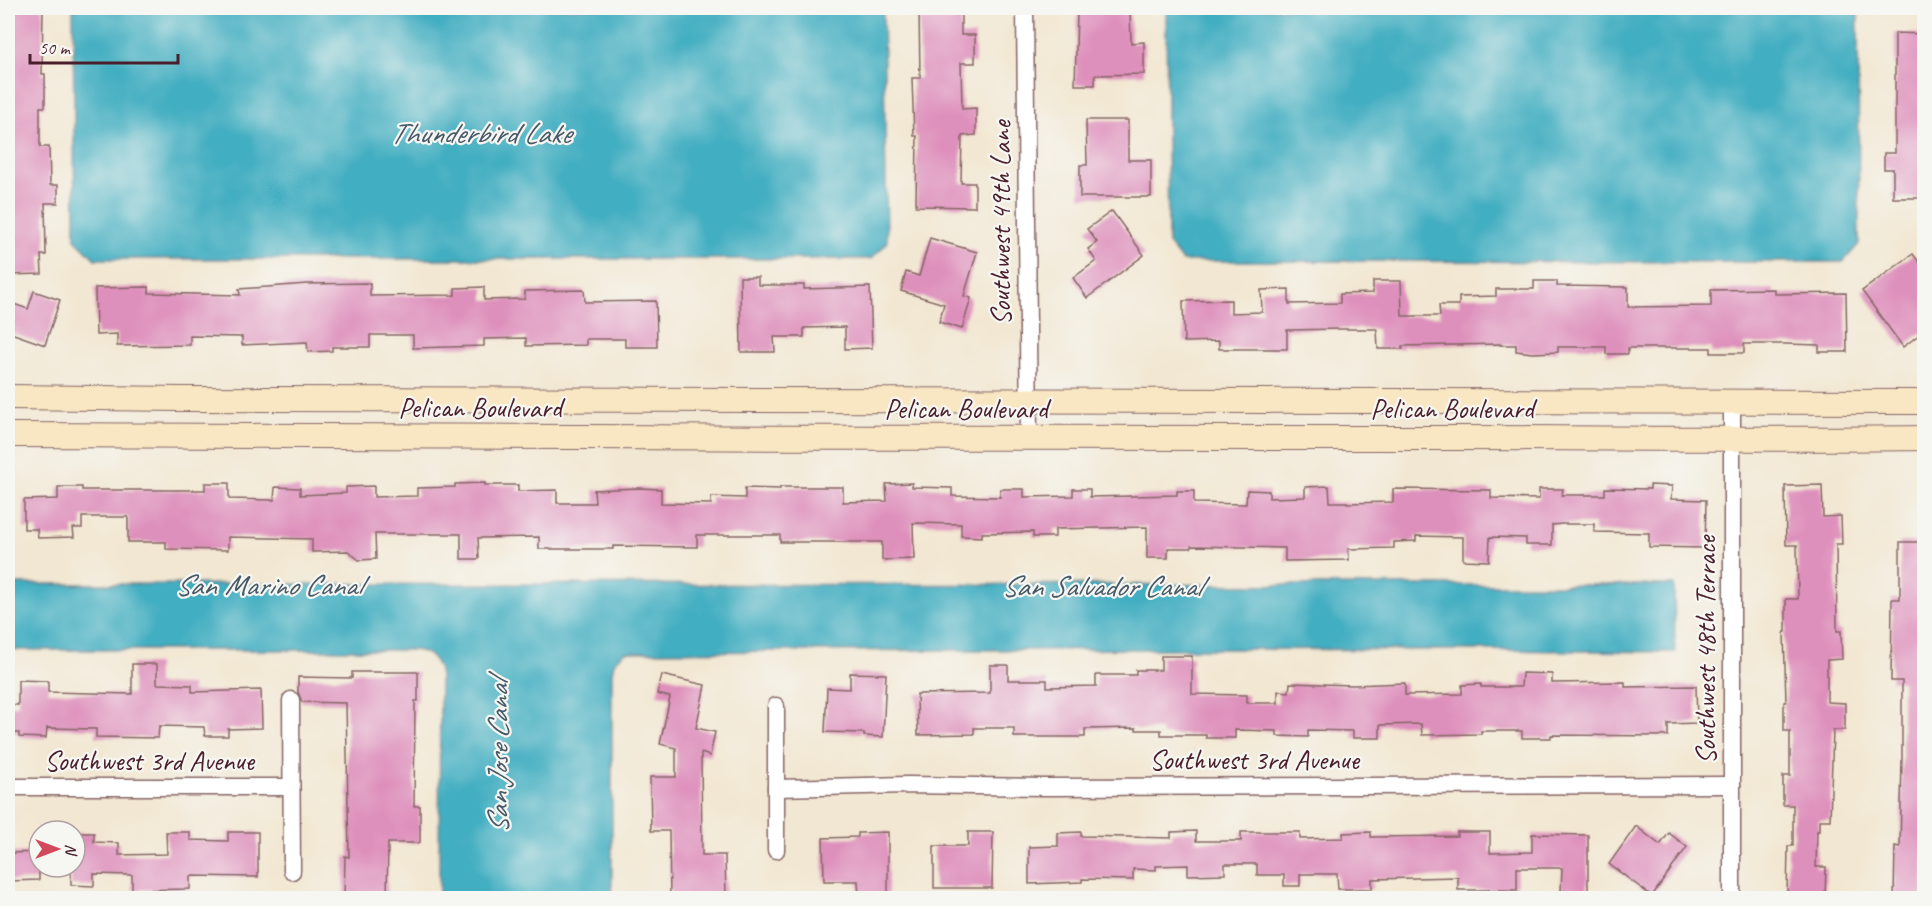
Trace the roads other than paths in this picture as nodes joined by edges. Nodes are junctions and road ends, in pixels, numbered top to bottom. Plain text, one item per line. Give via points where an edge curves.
1 (1025, 8) edge
2 (8, 397) edge
3 (506, 399) junction
4 (1028, 400) junction
5 (1731, 402) junction
6 (1924, 402) edge
7 (8, 435) edge
8 (507, 437) junction
9 (1029, 438) junction
10 (1924, 438) edge
11 (1731, 440) junction
12 (291, 700) dead end
13 (776, 706) dead end
14 (1732, 785) junction
15 (8, 787) edge
16 (291, 788) junction
17 (776, 788) junction
18 (776, 850) dead end
19 (291, 871) dead end
20 (1732, 898) edge

1 - 4 street, Southwest 49th Lane
2 - 3 street, Pelican Boulevard
3 - 4 street, Pelican Boulevard
3 - 8 street
4 - 5 street, Pelican Boulevard
4 - 9 street, Southwest 49th Lane
5 - 6 street, Pelican Boulevard
5 - 11 street, Southwest 48th Terrace
7 - 8 street, Pelican Boulevard
8 - 9 street, Pelican Boulevard
9 - 11 street, Pelican Boulevard
10 - 11 street, Pelican Boulevard
11 - 14 street, Southwest 48th Terrace
12 - 16 street, Southwest 3rd Avenue
13 - 17 street
14 - 17 street, Southwest 3rd Avenue
14 - 20 street, Southwest 48th Terrace
15 - 16 street, Southwest 3rd Avenue
16 - 19 street, Southwest 3rd Avenue
17 - 18 street

